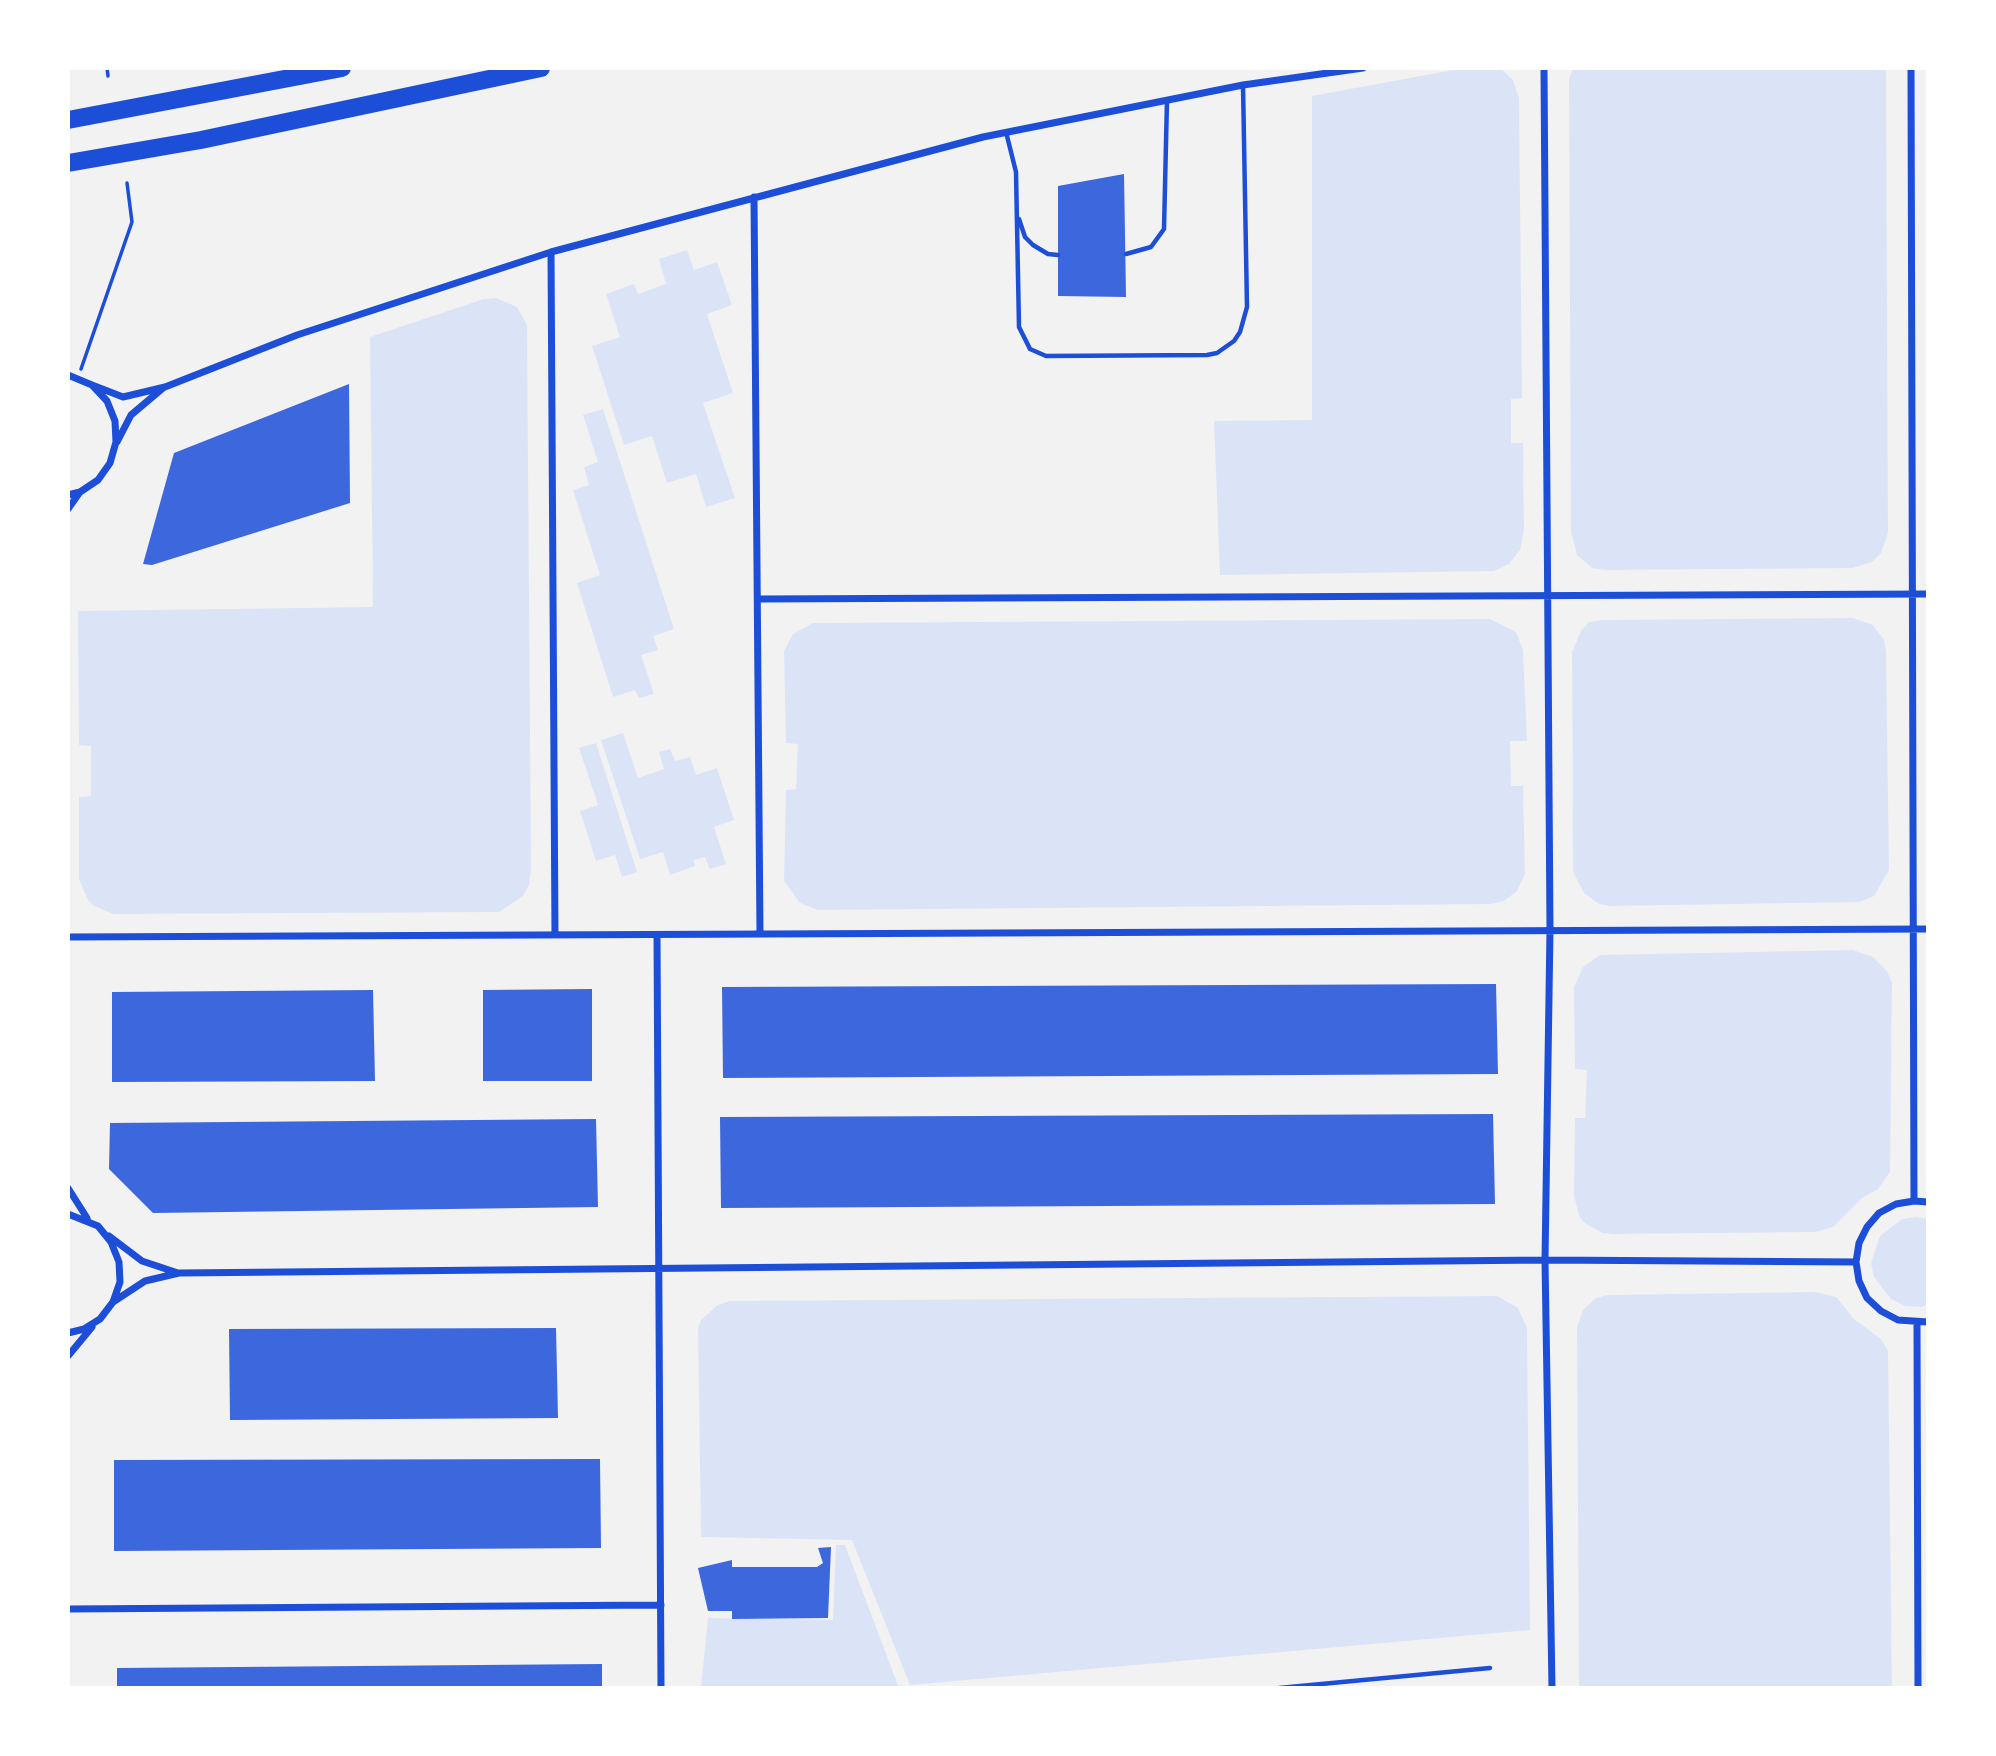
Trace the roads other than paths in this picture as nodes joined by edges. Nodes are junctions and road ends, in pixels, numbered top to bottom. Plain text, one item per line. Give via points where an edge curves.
1 (342, 68) edge
2 (541, 68) edge
3 (1363, 68) edge
4 (1544, 68) edge
5 (1911, 68) edge
6 (1243, 85) junction
7 (1167, 100) junction
8 (68, 120) edge
9 (1006, 132) junction
10 (68, 163) edge
11 (754, 197) junction
12 (1017, 211) junction
13 (551, 252) junction
14 (1126, 254) dead end
15 (1058, 255) dead end
16 (68, 375) edge
17 (92, 385) junction
18 (165, 387) junction
19 (116, 442) junction
20 (80, 492) junction
21 (68, 495) edge
22 (68, 509) edge
23 (1547, 594) junction
24 (1913, 594) junction
25 (1928, 594) edge
26 (758, 599) junction
27 (1915, 929) junction
28 (1928, 929) edge
29 (1550, 930) junction
30 (760, 934) junction
31 (555, 935) junction
32 (657, 935) junction
33 (68, 937) edge
34 (68, 1188) edge
35 (1914, 1200) junction
36 (1928, 1202) edge
37 (68, 1214) edge
38 (90, 1222) junction
39 (98, 1226) junction
40 (1545, 1260) junction
41 (1856, 1262) junction
42 (659, 1270) junction
43 (178, 1273) junction
44 (113, 1302) junction
45 (100, 1319) junction
46 (1928, 1322) edge
47 (1917, 1324) junction
48 (68, 1333) edge
49 (68, 1356) edge
50 (661, 1605) junction
51 (68, 1609) edge
52 (1490, 1668) dead end
53 (661, 1688) edge
54 (1279, 1688) edge
55 (1552, 1688) edge
56 (1918, 1688) edge

1 - 8 highway
2 - 10 highway
3 - 6 street
4 - 23 street
5 - 24 street
6 - 7 street
6 - 12 lane via 1247,307 1240,332 1226,348 1207,355 1046,356 1030,349 1019,327
7 - 9 street
7 - 14 lane via 1164,229 1151,247
9 - 11 street
9 - 12 lane via 1016,172
11 - 13 street
11 - 26 street
12 - 15 lane via 1032,245
13 - 18 street via 297,335
13 - 31 street
16 - 17 street
17 - 18 street via 123,397
17 - 19 street via 107,401 115,421
18 - 19 street via 131,415
19 - 20 street via 104,471
20 - 21 street
20 - 22 street
23 - 24 street
23 - 26 street
23 - 29 street
24 - 25 street
24 - 27 street
26 - 30 street
27 - 28 street
27 - 29 street
27 - 35 street
29 - 30 street
29 - 40 street
30 - 32 street
31 - 32 street
31 - 33 street
32 - 42 street
34 - 38 street
35 - 36 street
35 - 41 street via 1888,1209 1867,1227
37 - 38 street
38 - 39 street
39 - 43 street via 142,1261
39 - 44 street via 119,1262 120,1282
40 - 41 street
40 - 42 street
40 - 55 street
41 - 47 street via 1867,1298 1898,1320
42 - 43 street
42 - 50 street
43 - 44 street via 145,1281
44 - 45 street
45 - 48 street
45 - 49 street
46 - 47 street
47 - 56 street
50 - 51 street
50 - 53 street
52 - 54 lane

